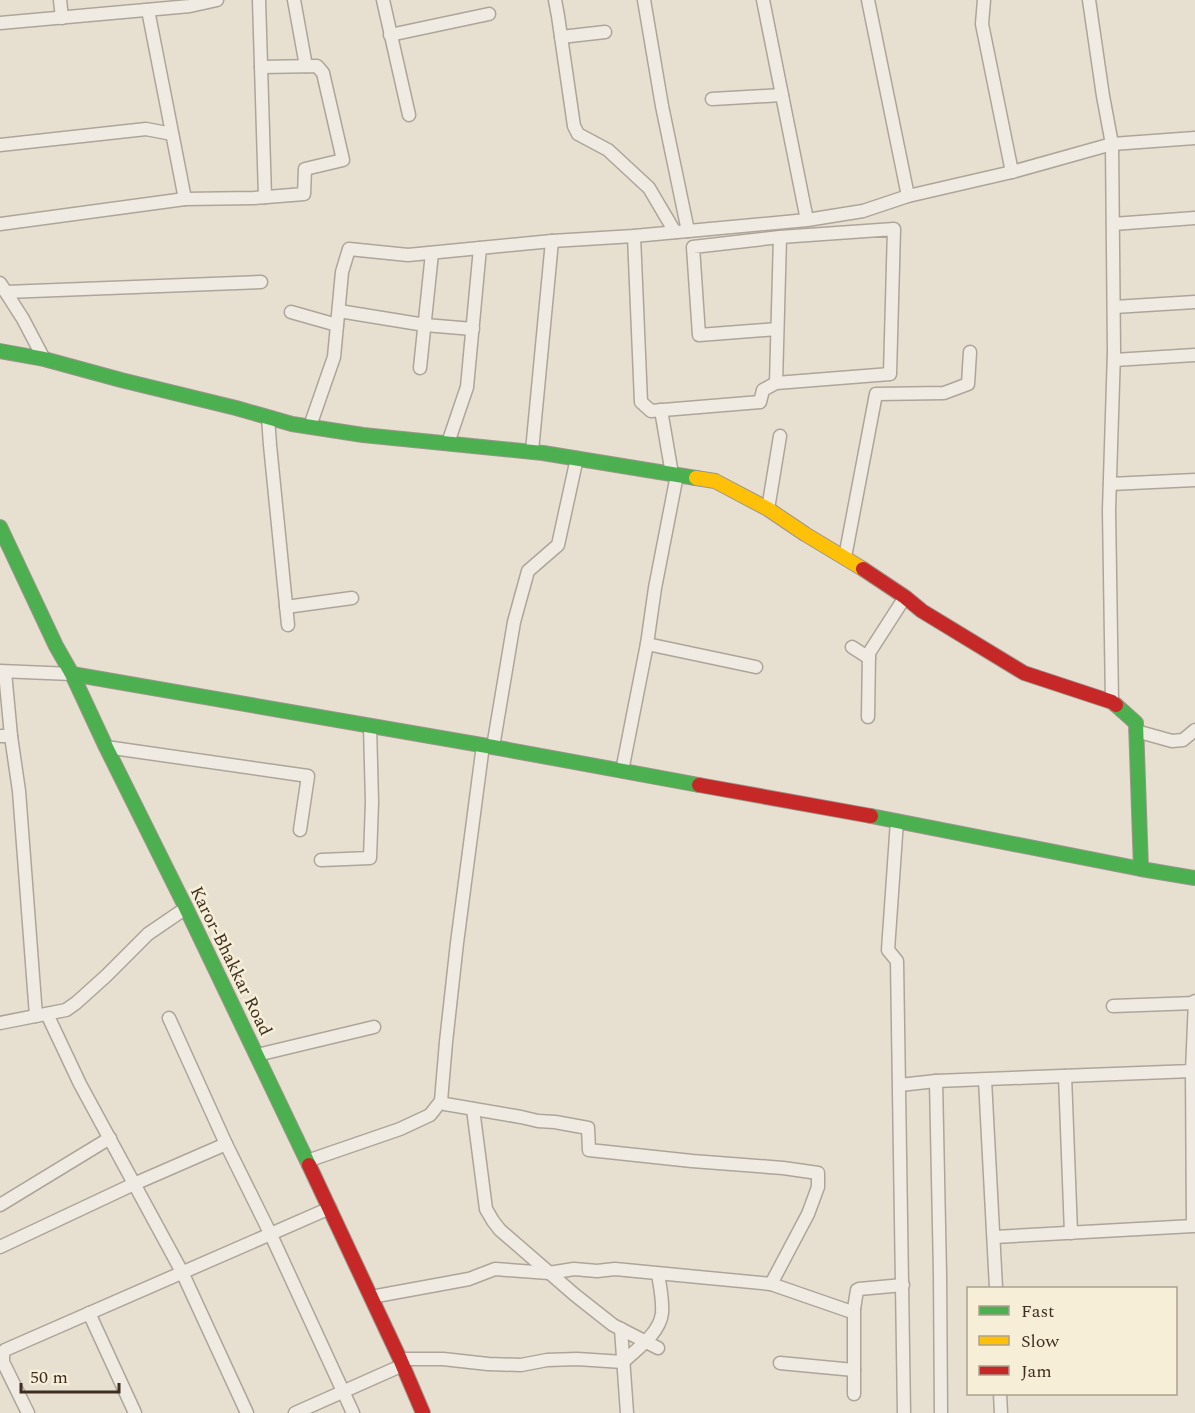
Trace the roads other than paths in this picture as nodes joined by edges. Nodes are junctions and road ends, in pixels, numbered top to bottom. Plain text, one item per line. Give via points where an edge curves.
1 (60, 0) edge
2 (218, 0) edge
3 (259, 0) edge
4 (294, 0) edge
5 (383, 0) edge
6 (555, 0) edge
7 (644, 0) edge
8 (763, 0) edge
9 (868, 0) edge
10 (984, 0) edge
11 (1089, 0) edge
12 (166, 4) edge
13 (148, 10) junction
14 (489, 14) dead end
15 (62, 18) junction
16 (0, 23) edge
17 (604, 32) dead end
18 (390, 35) junction
19 (561, 37) junction
20 (261, 66) junction
21 (306, 66) junction
22 (782, 95) junction
23 (712, 99) dead end
24 (409, 115) dead end
25 (172, 134) junction
26 (1195, 138) edge
27 (1112, 144) junction
28 (0, 145) edge
29 (1012, 172) junction
30 (908, 196) junction
31 (265, 197) junction
32 (185, 199) junction
33 (1195, 218) edge
34 (807, 220) junction
35 (0, 224) edge
36 (1113, 224) junction
37 (682, 231) junction
38 (634, 236) junction
39 (780, 237) junction
40 (552, 241) junction
41 (480, 248) junction
42 (432, 253) junction
43 (261, 282) dead end
44 (3, 287) edge
45 (1195, 302) edge
46 (1114, 307) junction
47 (339, 311) junction
48 (291, 312) dead end
49 (337, 325) junction
50 (424, 325) junction
51 (473, 328) junction
52 (777, 329) junction
53 (0, 351) edge
54 (970, 352) dead end
55 (1195, 355) edge
56 (44, 359) junction
57 (1114, 360) junction
58 (420, 368) dead end
59 (776, 383) junction
60 (661, 410) junction
61 (268, 417) junction
62 (310, 426) junction
63 (780, 436) dead end
64 (448, 443) junction
65 (532, 452) junction
66 (577, 458) junction
67 (675, 474) junction
68 (1195, 480) edge
69 (1110, 484) junction
70 (768, 509) junction
71 (0, 527) edge
72 (845, 557) junction
73 (905, 597) junction
74 (352, 598) dead end
75 (286, 607) junction
76 (288, 624) dead end
77 (647, 644) junction
78 (852, 647) dead end
79 (869, 658) junction
80 (756, 668) dead end
81 (2, 671) edge
82 (72, 674) junction
83 (1112, 702) junction
84 (868, 717) dead end
85 (370, 726) junction
86 (1195, 730) edge
87 (1136, 731) junction
88 (5, 736) edge
89 (488, 746) junction
90 (106, 747) junction
91 (622, 771) junction
92 (897, 821) junction
93 (300, 831) dead end
94 (321, 860) dead end
95 (1141, 869) junction
96 (1195, 879) edge
97 (186, 908) junction
98 (1195, 1002) edge
99 (1113, 1005) dead end
100 (41, 1015) junction
101 (169, 1018) dead end
102 (0, 1023) edge
103 (374, 1027) dead end
104 (257, 1055) junction
105 (1194, 1071) edge
106 (1065, 1076) junction
107 (985, 1080) junction
108 (936, 1081) junction
109 (900, 1085) junction
110 (441, 1101) junction
111 (473, 1109) junction
112 (110, 1138) junction
113 (226, 1144) junction
114 (308, 1161) junction
115 (134, 1184) junction
116 (0, 1205) edge
117 (330, 1208) junction
118 (1071, 1233) junction
119 (271, 1235) junction
120 (994, 1237) junction
121 (0, 1247) edge
122 (182, 1272) junction
123 (549, 1273) junction
124 (658, 1274) junction
125 (771, 1284) junction
126 (903, 1286) junction
127 (996, 1287) edge
128 (371, 1297) junction
129 (854, 1309) junction
130 (89, 1313) junction
131 (621, 1329) junction
132 (645, 1341) junction
133 (658, 1348) dead end
134 (401, 1362) junction
135 (623, 1362) junction
136 (780, 1363) dead end
137 (854, 1370) junction
138 (343, 1391) junction
139 (854, 1394) dead end
140 (1000, 1395) edge
141 (28, 1413) edge
142 (135, 1413) edge
143 (247, 1413) edge
144 (295, 1413) edge
145 (353, 1413) edge
146 (423, 1413) edge
147 (627, 1413) edge
148 (904, 1413) edge
149 (941, 1413) edge
150 (1001, 1413) edge

1 - 15 street
2 - 12 street via 189,6
3 - 20 street
4 - 21 street
5 - 18 street
6 - 19 street
7 - 37 street
8 - 22 street
9 - 30 street
10 - 29 street via 982,24
11 - 27 street
12 - 13 street
13 - 15 street
13 - 25 street
14 - 18 street
15 - 16 street
17 - 19 street
18 - 24 street
19 - 37 street via 578,134 608,150 649,188
20 - 21 street
20 - 31 street
21 - 31 street via 317,66 323,73 343,160 305,169 304,194
22 - 23 street
22 - 34 street
25 - 28 street via 146,129
25 - 32 street
26 - 27 street
27 - 29 street
27 - 36 street
29 - 30 street
30 - 34 street via 863,211
31 - 32 street
32 - 35 street
33 - 36 street
34 - 37 street
36 - 46 street
37 - 38 street
38 - 40 street
38 - 60 street via 641,402 651,411
39 - 52 street
39 - 52 street via 693,247 699,335
39 - 59 street via 894,229 890,374
40 - 41 street
40 - 65 street
41 - 42 street
41 - 51 street
42 - 47 street via 408,255 349,249 342,272
42 - 50 street
43 - 44 street
44 - 56 street
45 - 46 street
46 - 57 street
47 - 49 street
47 - 50 street
48 - 49 street
49 - 62 street via 334,357
50 - 51 street
50 - 58 street
51 - 64 street via 467,387
52 - 59 street
53 - 56 main road
54 - 72 street via 968,384 944,393 876,394
55 - 57 street
56 - 61 main road
57 - 69 street
59 - 60 street via 763,390 760,402
60 - 67 street
61 - 62 main road
61 - 75 street
62 - 64 main road
63 - 70 street
64 - 65 main road
65 - 66 main road
66 - 67 main road
66 - 89 street via 558,544 528,571
67 - 70 main road via 715,481
67 - 77 street
68 - 69 street
69 - 83 street
70 - 72 main road
71 - 82 main road, Karor-Bhakkar Road
72 - 73 main road
73 - 79 street
73 - 83 main road via 1024,673
74 - 75 street
75 - 76 street
77 - 80 street
77 - 91 street
78 - 79 street
79 - 84 street
81 - 82 street
81 - 88 street
82 - 85 main road
82 - 90 main road, Karor-Bhakkar Road
83 - 87 main road via 1136,723
85 - 89 main road
85 - 94 street via 370,858
86 - 87 street via 1183,740 1172,741
87 - 95 main road
88 - 100 street via 19,791
89 - 91 main road
89 - 110 street via 453,976
90 - 93 street via 308,776
90 - 97 main road, Karor-Bhakkar Road
91 - 92 main road
92 - 95 main road
92 - 109 street via 888,950 897,961
95 - 96 main road
97 - 100 street via 148,934 76,1003 66,1010
97 - 104 main road, Karor-Bhakkar Road
98 - 99 street
98 - 105 street
100 - 102 street
100 - 112 street
101 - 113 street
103 - 104 street
104 - 114 main road, Karor-Bhakkar Road
105 - 106 street
105 - 118 street via 1193,1226
106 - 107 street
106 - 118 street
107 - 108 street
107 - 120 street
108 - 109 street
108 - 149 street
109 - 126 street
110 - 111 street
110 - 114 street via 430,1115 400,1129
111 - 123 street via 486,1209 500,1230
111 - 125 street via 588,1128 589,1150 818,1173 818,1187 808,1214
112 - 115 street
112 - 116 street
113 - 115 street
113 - 119 street
114 - 117 main road, Karor-Bhakkar Road
115 - 121 street
115 - 122 street
117 - 119 street
117 - 128 main road, Karor-Bhakkar Road
118 - 120 street
119 - 122 street
119 - 138 street
120 - 127 street
122 - 130 street
122 - 143 street
123 - 124 street via 615,1269
123 - 128 street via 495,1269 469,1279
123 - 131 street
124 - 125 street
124 - 132 street via 662,1310 654,1332
125 - 129 street via 849,1311
126 - 129 street via 859,1289
126 - 148 street
128 - 134 main road, Karor-Bhakkar Road
129 - 137 street
130 - 141 street via 5,1350 3,1362
130 - 142 street
131 - 132 street
131 - 135 street
132 - 133 street
132 - 135 street
134 - 135 street
134 - 138 street
134 - 146 main road, Karor-Bhakkar Road
135 - 147 street
136 - 137 street
137 - 139 street
138 - 144 street
138 - 145 street
140 - 150 street

